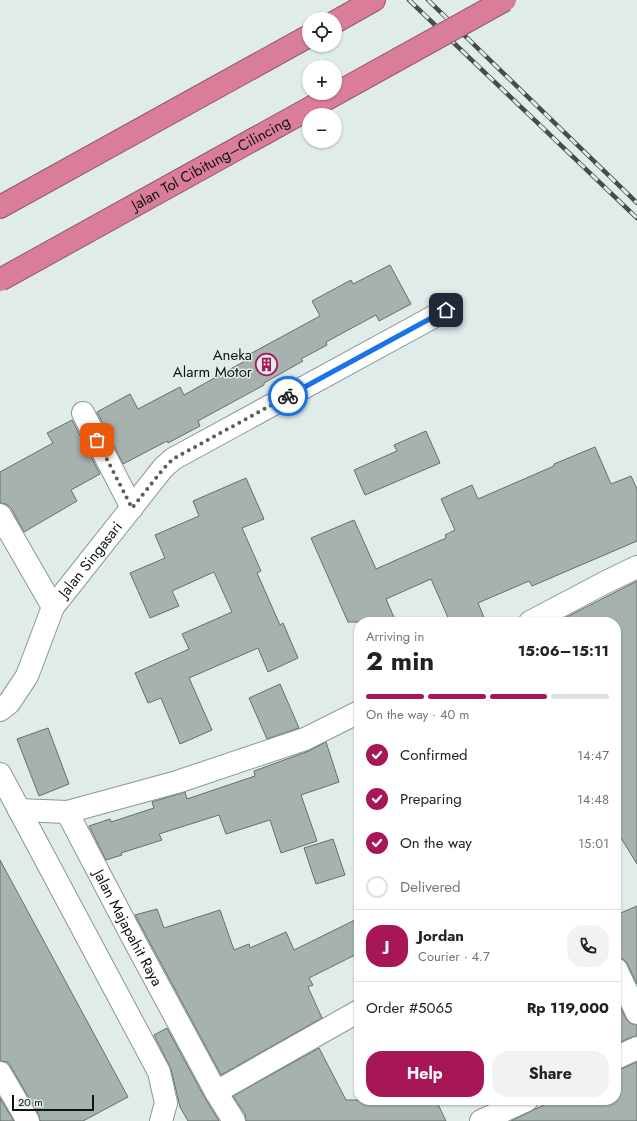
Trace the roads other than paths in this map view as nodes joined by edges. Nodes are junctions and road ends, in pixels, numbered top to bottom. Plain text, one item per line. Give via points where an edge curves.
1 (374, 0) edge
2 (505, 0) edge
3 (342, 18) edge
4 (302, 40) edge
5 (0, 207) edge
6 (0, 280) edge
7 (446, 310) dead end
8 (83, 413) dead end
9 (132, 508) junction
10 (0, 515) edge
11 (637, 567) edge
12 (53, 606) junction
13 (540, 617) edge
14 (0, 710) edge
15 (354, 714) edge
16 (0, 774) edge
17 (19, 810) junction
18 (67, 812) junction
19 (621, 979) edge
20 (637, 1013) edge
21 (354, 1014) edge
22 (637, 1048) edge
23 (621, 1056) edge
24 (0, 1073) edge
25 (216, 1092) junction
26 (515, 1105) edge
27 (163, 1112) edge
28 (494, 1114) edge
29 (28, 1121) edge
30 (234, 1121) edge

1 - 3 highway
2 - 6 highway, Jalan Tol Cibitung–Cilincing, bridge
4 - 5 highway
7 - 9 street, Jalan Singasari via 173,459
8 - 9 street
9 - 12 street, Jalan Singasari
10 - 12 street
11 - 13 street
12 - 14 street, Jalan Singasari via 27,676 9,703
15 - 18 street via 305,739 178,782
16 - 17 street
17 - 18 street
17 - 27 street via 159,1072
18 - 25 street, Jalan Majapahit Raya
19 - 20 street
21 - 25 street
22 - 23 street
24 - 29 street
25 - 30 street, Jalan Majapahit Raya
26 - 28 street

